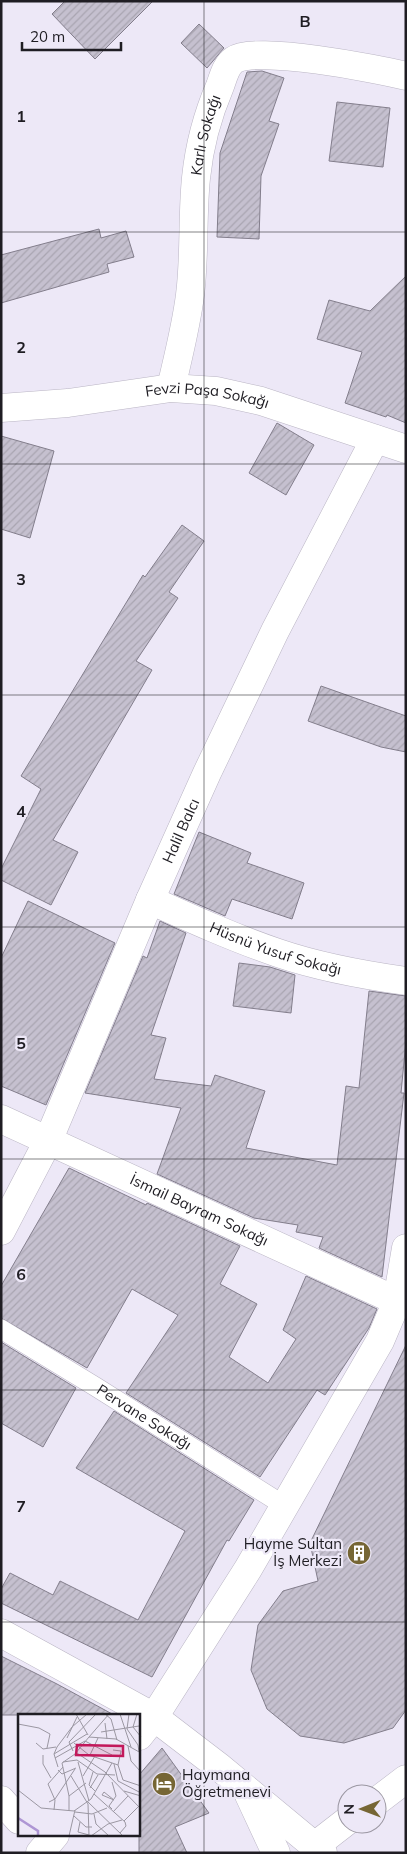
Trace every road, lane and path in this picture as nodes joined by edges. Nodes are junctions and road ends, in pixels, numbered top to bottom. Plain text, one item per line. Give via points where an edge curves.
1 (406, 76) edge
2 (171, 388) junction
3 (1, 408) edge
4 (375, 439) junction
5 (406, 449) edge
6 (150, 900) junction
7 (406, 981) edge
8 (1, 1119) edge
9 (48, 1141) junction
10 (1, 1231) edge
11 (406, 1248) edge
12 (398, 1316) edge
13 (1, 1329) edge
14 (285, 1506) junction
15 (1, 1633) edge
16 (127, 1714) edge
17 (146, 1726) edge
18 (406, 1779) edge
19 (245, 1788) junction
20 (387, 1793) edge
21 (1, 1800) edge
22 (18, 1819) edge
23 (337, 1832) edge
24 (320, 1849) edge
25 (276, 1853) edge

1 - 2 street, Karlı Sokağı via 273,55 245,56 234,59 228,66 199,160 190,294
2 - 3 street, Fevzi Paşa Sokağı via 68,403
2 - 4 street, Fevzi Paşa Sokağı via 240,395
4 - 5 street, Fevzi Paşa Sokağı
4 - 6 street, Halil Balcı via 275,631
6 - 7 street, Hüsnü Yusuf Sokağı via 280,954 360,974
6 - 9 street, Halil Balcı
8 - 9 street, İsmail Bayram Sokağı
9 - 10 street, Halil Balcı
9 - 12 street, İsmail Bayram Sokağı
11 - 12 street
12 - 14 street
13 - 14 lane, Pervane Sokağı
14 - 17 street
15 - 16 street
17 - 19 street
18 - 20 street
19 - 24 street
19 - 25 street
21 - 22 street
23 - 24 street

